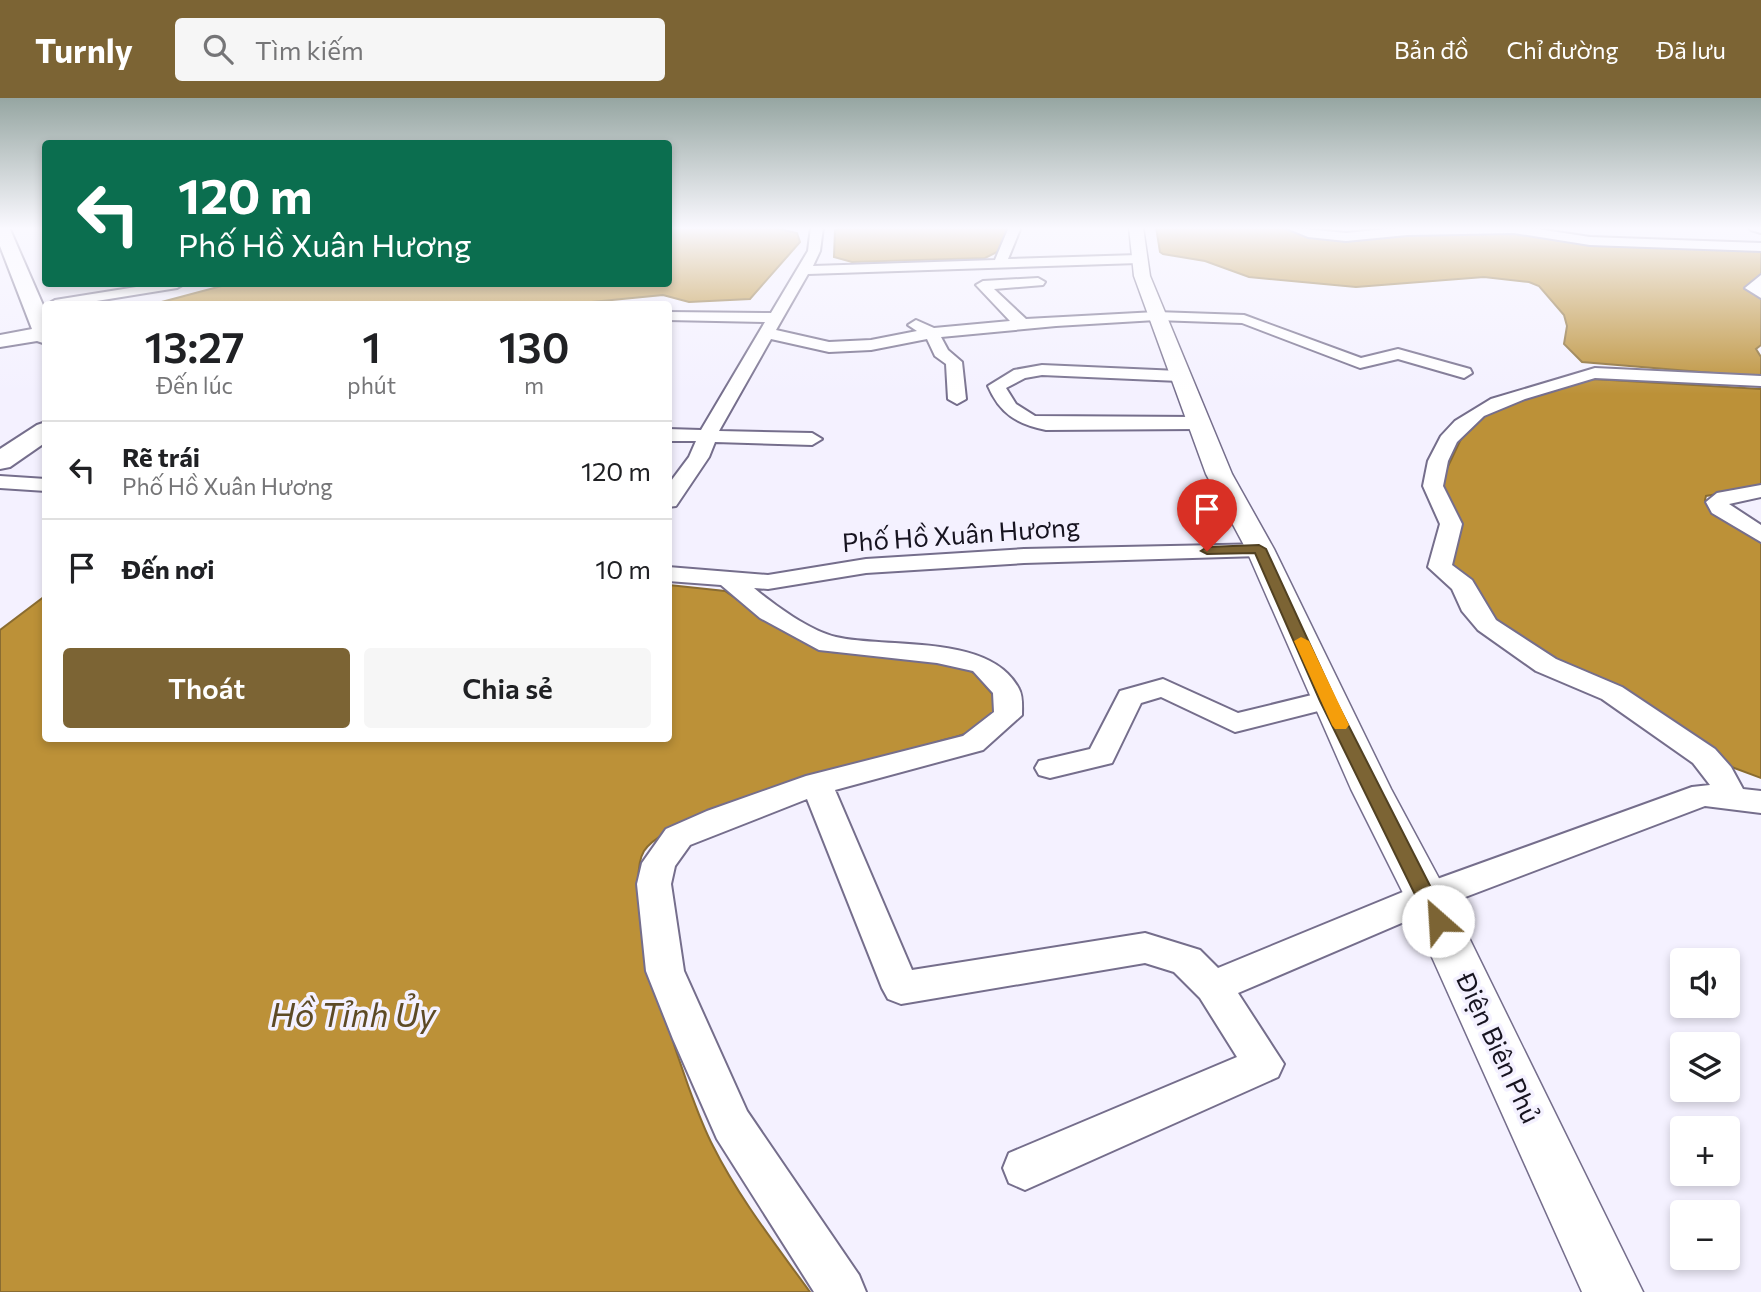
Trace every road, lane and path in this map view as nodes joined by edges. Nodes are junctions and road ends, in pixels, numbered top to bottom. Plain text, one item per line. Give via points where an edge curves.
1 (27, 283) edge
2 (796, 283) edge
3 (1020, 283) edge
4 (1144, 283) edge
5 (1757, 283) edge
6 (159, 287) edge
7 (1761, 294) edge
8 (73, 301) edge
9 (39, 307) edge
10 (672, 316) edge
11 (1156, 316) junction
12 (775, 318) junction
13 (892, 324) dead end
14 (1022, 324) junction
15 (766, 333) junction
16 (932, 333) junction
17 (42, 335) edge
18 (0, 341) edge
19 (1464, 373) dead end
20 (1179, 376) junction
21 (1761, 381) edge
22 (957, 399) dead end
23 (1197, 423) junction
24 (42, 433) edge
25 (672, 435) edge
26 (708, 437) junction
27 (812, 439) dead end
28 (0, 461) edge
29 (0, 482) edge
30 (42, 485) edge
31 (1761, 491) edge
32 (672, 495) edge
33 (1761, 535) edge
34 (1259, 549) junction
35 (672, 574) edge
36 (730, 581) junction
37 (1328, 701) junction
38 (1050, 768) dead end
39 (817, 784) junction
40 (1747, 800) edge
41 (1427, 897) junction
42 (1213, 987) junction
43 (1025, 1168) dead end
44 (842, 1292) edge
45 (1613, 1292) edge

1 - 9 main road
2 - 12 street
3 - 14 street via 984,285
4 - 11 street, Điện Biên Phủ
5 - 7 street via 1752,288
6 - 8 street
10 - 12 street
11 - 14 street
11 - 19 street via 1244,319 1360,363 1398,354
11 - 20 street, Điện Biên Phủ
12 - 15 street
13 - 16 street via 914,324
14 - 16 street
15 - 16 street via 829,347 871,345
15 - 26 street
16 - 22 street via 941,353 954,362
17 - 18 main road
20 - 23 street, Điện Biên Phủ
20 - 23 street via 1042,370 1020,374 997,386 1003,404 1027,421
21 - 40 street via 1596,373 1526,392 1454,427 1446,438 1433,486 1451,524 1440,567 1463,585 1480,618 1546,665 1612,693 1704,756
23 - 34 street, Điện Biên Phủ
24 - 28 main road
25 - 26 street
26 - 27 street
26 - 32 street
29 - 30 street
31 - 33 street via 1717,502
34 - 36 street, Phố Hồ Xuân Hương via 1024,556 866,566 768,582
34 - 37 street, Điện Biên Phủ
35 - 36 street, Phố Hồ Xuân Hương
36 - 39 street via 769,613 828,644 937,655 982,665 1007,691 1007,715 973,743
37 - 38 street via 1235,723 1163,687 1130,697 1101,756
37 - 41 street, Điện Biên Phủ
39 - 42 street via 901,988 1145,948 1187,961
39 - 44 street via 718,818 678,837 659,863 654,884 665,971 732,1125
40 - 41 street via 1703,795
41 - 42 street
41 - 45 street, Điện Biên Phủ
42 - 43 street via 1264,1064

